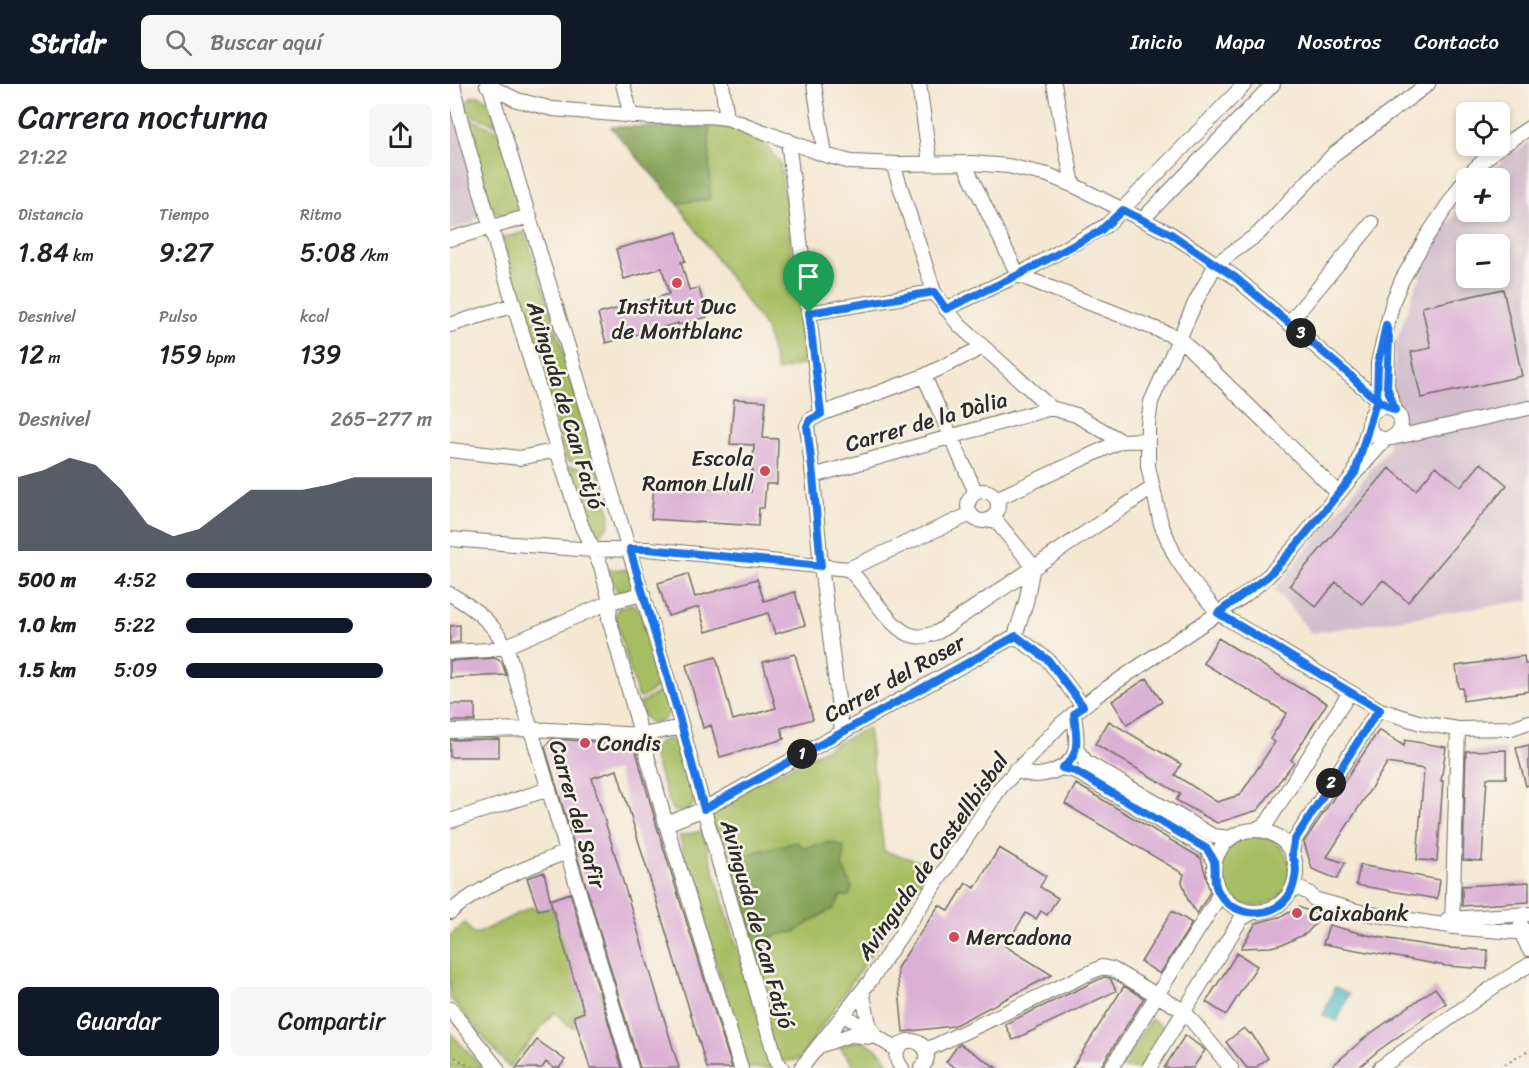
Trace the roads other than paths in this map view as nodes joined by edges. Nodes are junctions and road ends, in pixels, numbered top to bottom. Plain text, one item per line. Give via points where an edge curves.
1 (453, 84) edge
2 (623, 84) edge
3 (722, 84) edge
4 (814, 84) edge
5 (919, 84) edge
6 (1245, 84) edge
7 (1273, 84) edge
8 (1428, 84) edge
9 (1056, 85) edge
10 (488, 86) edge
11 (533, 104) junction
12 (631, 116) junction
13 (727, 118) junction
14 (503, 124) junction
15 (1529, 128) edge
16 (788, 140) junction
17 (825, 155) junction
18 (964, 163) junction
19 (893, 164) junction
20 (930, 164) junction
21 (1073, 185) junction
22 (1123, 210) junction
23 (530, 216) junction
24 (1143, 219) junction
25 (1372, 223) dead end
26 (491, 228) junction
27 (450, 239) edge
28 (1216, 264) junction
29 (1018, 275) junction
30 (934, 292) junction
31 (514, 305) junction
32 (946, 309) junction
33 (809, 313) junction
34 (1289, 323) junction
35 (450, 325) edge
36 (1386, 325) junction
37 (1179, 338) junction
38 (983, 347) junction
39 (1378, 363) junction
40 (924, 376) junction
41 (1351, 376) junction
42 (1051, 408) junction
43 (1529, 408) edge
44 (1381, 412) junction
45 (821, 414) junction
46 (1431, 431) junction
47 (949, 436) junction
48 (1389, 439) junction
49 (1148, 440) junction
50 (1121, 441) junction
51 (450, 450) edge
52 (557, 450) junction
53 (1355, 473) junction
54 (813, 476) junction
55 (1152, 488) junction
56 (976, 493) junction
57 (1338, 493) junction
58 (996, 499) junction
59 (971, 514) junction
60 (993, 517) junction
61 (450, 539) edge
62 (630, 549) junction
63 (592, 550) junction
64 (821, 566) junction
65 (1033, 566) junction
66 (848, 569) junction
67 (450, 594) edge
68 (643, 594) junction
69 (610, 602) junction
70 (1218, 613) junction
71 (1016, 636) junction
72 (505, 645) junction
73 (450, 652) edge
74 (1350, 692) junction
75 (1078, 710) junction
76 (1380, 710) junction
77 (1529, 722) edge
78 (682, 727) junction
79 (531, 729) junction
80 (1458, 729) junction
81 (450, 731) edge
82 (842, 731) junction
83 (642, 735) junction
84 (1076, 749) junction
85 (1062, 768) junction
86 (1016, 770) junction
87 (549, 789) junction
88 (704, 809) junction
89 (450, 821) edge
90 (666, 824) junction
91 (1255, 830) junction
92 (1231, 838) junction
93 (567, 852) junction
94 (1292, 855) junction
95 (1214, 862) junction
96 (1293, 886) junction
97 (1218, 893) junction
98 (450, 912) edge
99 (1253, 912) junction
100 (1529, 915) edge
101 (1452, 923) junction
102 (1525, 931) edge
103 (1529, 950) edge
104 (1525, 967) edge
105 (862, 991) junction
106 (1157, 993) junction
107 (450, 1009) edge
108 (1185, 1011) junction
109 (844, 1015) junction
110 (876, 1038) junction
111 (820, 1046) junction
112 (897, 1050) junction
113 (926, 1062) edge
114 (778, 1066) edge
115 (497, 1068) edge
116 (631, 1068) edge
117 (741, 1068) edge
118 (801, 1068) edge
119 (902, 1068) edge
120 (1110, 1068) edge
121 (1149, 1068) edge
122 (1230, 1068) edge
123 (1380, 1068) edge

1 - 26 street, Avinguda de Can Fatjó
2 - 12 street
3 - 13 street
4 - 17 street
5 - 20 street
6 - 22 street
7 - 24 street
8 - 28 street via 1334,154 1258,234
9 - 21 street
10 - 11 street
10 - 14 street, Avinguda de Can Fatjó
11 - 12 street
11 - 14 street via 513,109
12 - 13 street
13 - 16 street
14 - 23 street, Avinguda de Can Fatjó
15 - 36 street, Avinguda de Castellbisbal via 1493,152 1457,190 1402,280
16 - 17 street
16 - 33 street
17 - 19 street via 851,162
18 - 20 street
18 - 21 street via 1008,166
18 - 29 street
19 - 20 street
19 - 30 street
21 - 22 street
22 - 24 street
22 - 29 street via 1100,231
23 - 26 street
23 - 62 street, Avinguda de Can Fatjó
24 - 28 street
25 - 34 street
26 - 27 street
26 - 31 street, Avinguda de Can Fatjó
28 - 34 street
28 - 37 street
29 - 32 street
29 - 37 street
30 - 32 street
30 - 33 street
31 - 35 street
31 - 52 street, Avinguda de Can Fatjó
32 - 38 street
33 - 45 street
34 - 41 street
36 - 39 street, Avinguda de Castellbisbal
36 - 44 street, Avinguda de Castellbisbal via 1387,387
37 - 49 street via 1151,402
37 - 57 street
38 - 40 street
38 - 42 street
39 - 41 street via 1370,375
39 - 44 street, Avinguda de Castellbisbal
40 - 45 street
40 - 47 street
41 - 44 street
42 - 47 street, Carrer de la Dàlia
42 - 50 street via 1076,415
43 - 46 street
44 - 46 street
44 - 48 street via 1374,435
44 - 48 street via 1401,422 1400,430
44 - 53 street, Avinguda de Castellbisbal
45 - 54 street via 807,426
46 - 48 street
47 - 54 street, Carrer de la Dàlia
47 - 56 street
48 - 53 street, Avinguda de Castellbisbal
49 - 50 street
49 - 55 street
50 - 58 street
51 - 52 street via 520,458
52 - 63 street, Avinguda de Can Fatjó
53 - 57 street, Avinguda de Castellbisbal
54 - 64 street
55 - 65 street, Carrer del Roser
55 - 70 street via 1161,524 1175,556
56 - 58 street via 985,492
56 - 59 street via 970,501
57 - 70 street, Avinguda de Castellbisbal via 1268,576
58 - 60 street via 998,508
59 - 60 street via 981,521
59 - 66 street
60 - 65 street
61 - 63 street
62 - 63 street
62 - 64 street
62 - 68 street, Avinguda de Can Fatjó
63 - 69 street, Avinguda de Can Fatjó via 601,566
64 - 66 street
64 - 82 street
65 - 66 street, Carrer del Roser via 927,636 902,631
65 - 71 street
67 - 72 street, Carrer del Safir via 491,624
68 - 69 street
68 - 78 street, Avinguda de Can Fatjó
69 - 72 street
69 - 83 street, Avinguda de Can Fatjó via 609,618
70 - 74 street
70 - 75 street, Avinguda de Castellbisbal
71 - 75 street via 1048,660
71 - 82 street, Carrer del Roser
72 - 73 street
72 - 79 street, Carrer del Safir
74 - 76 street
74 - 91 street via 1267,823
75 - 84 street
75 - 86 street, Avinguda de Castellbisbal
76 - 80 street
76 - 94 street via 1294,841
77 - 80 street via 1512,728
78 - 83 street
78 - 88 street, Avinguda de Can Fatjó
79 - 81 street
79 - 83 street
79 - 87 street, Carrer del Safir
80 - 101 street
82 - 88 street, Carrer del Roser
83 - 90 street, Avinguda de Can Fatjó
84 - 85 street via 1070,763
84 - 92 street via 1086,762 1213,836
85 - 86 street via 1029,776
85 - 95 street via 1075,771 1207,849
86 - 105 street, Avinguda de Castellbisbal
87 - 89 street
87 - 93 street, Carrer del Safir
88 - 90 street, Carrer del Roser
88 - 114 street, Avinguda de Can Fatjó
90 - 117 street, Avinguda de Can Fatjó
91 - 92 street
91 - 94 street via 1279,837
92 - 95 street
93 - 98 street via 496,881
93 - 116 street, Carrer del Safir
94 - 96 street via 1296,865
95 - 97 street
96 - 99 street via 1280,905
96 - 101 street via 1314,899 1364,913
97 - 99 street via 1227,903
97 - 106 street
99 - 108 street via 1241,920
100 - 101 street
100 - 102 street via 1521,925
101 - 102 street
102 - 103 street
103 - 104 street
104 - 123 street
105 - 109 street, Avinguda de Castellbisbal
105 - 110 street
106 - 108 street
106 - 113 street via 1102,966
106 - 120 street
107 - 115 street
108 - 121 street
108 - 122 street
109 - 110 street
109 - 111 street, Avinguda de Castellbisbal
110 - 111 street via 850,1035
110 - 112 street
111 - 118 street, Avinguda de Castellbisbal
112 - 113 street via 912,1040 920,1043
112 - 119 street

